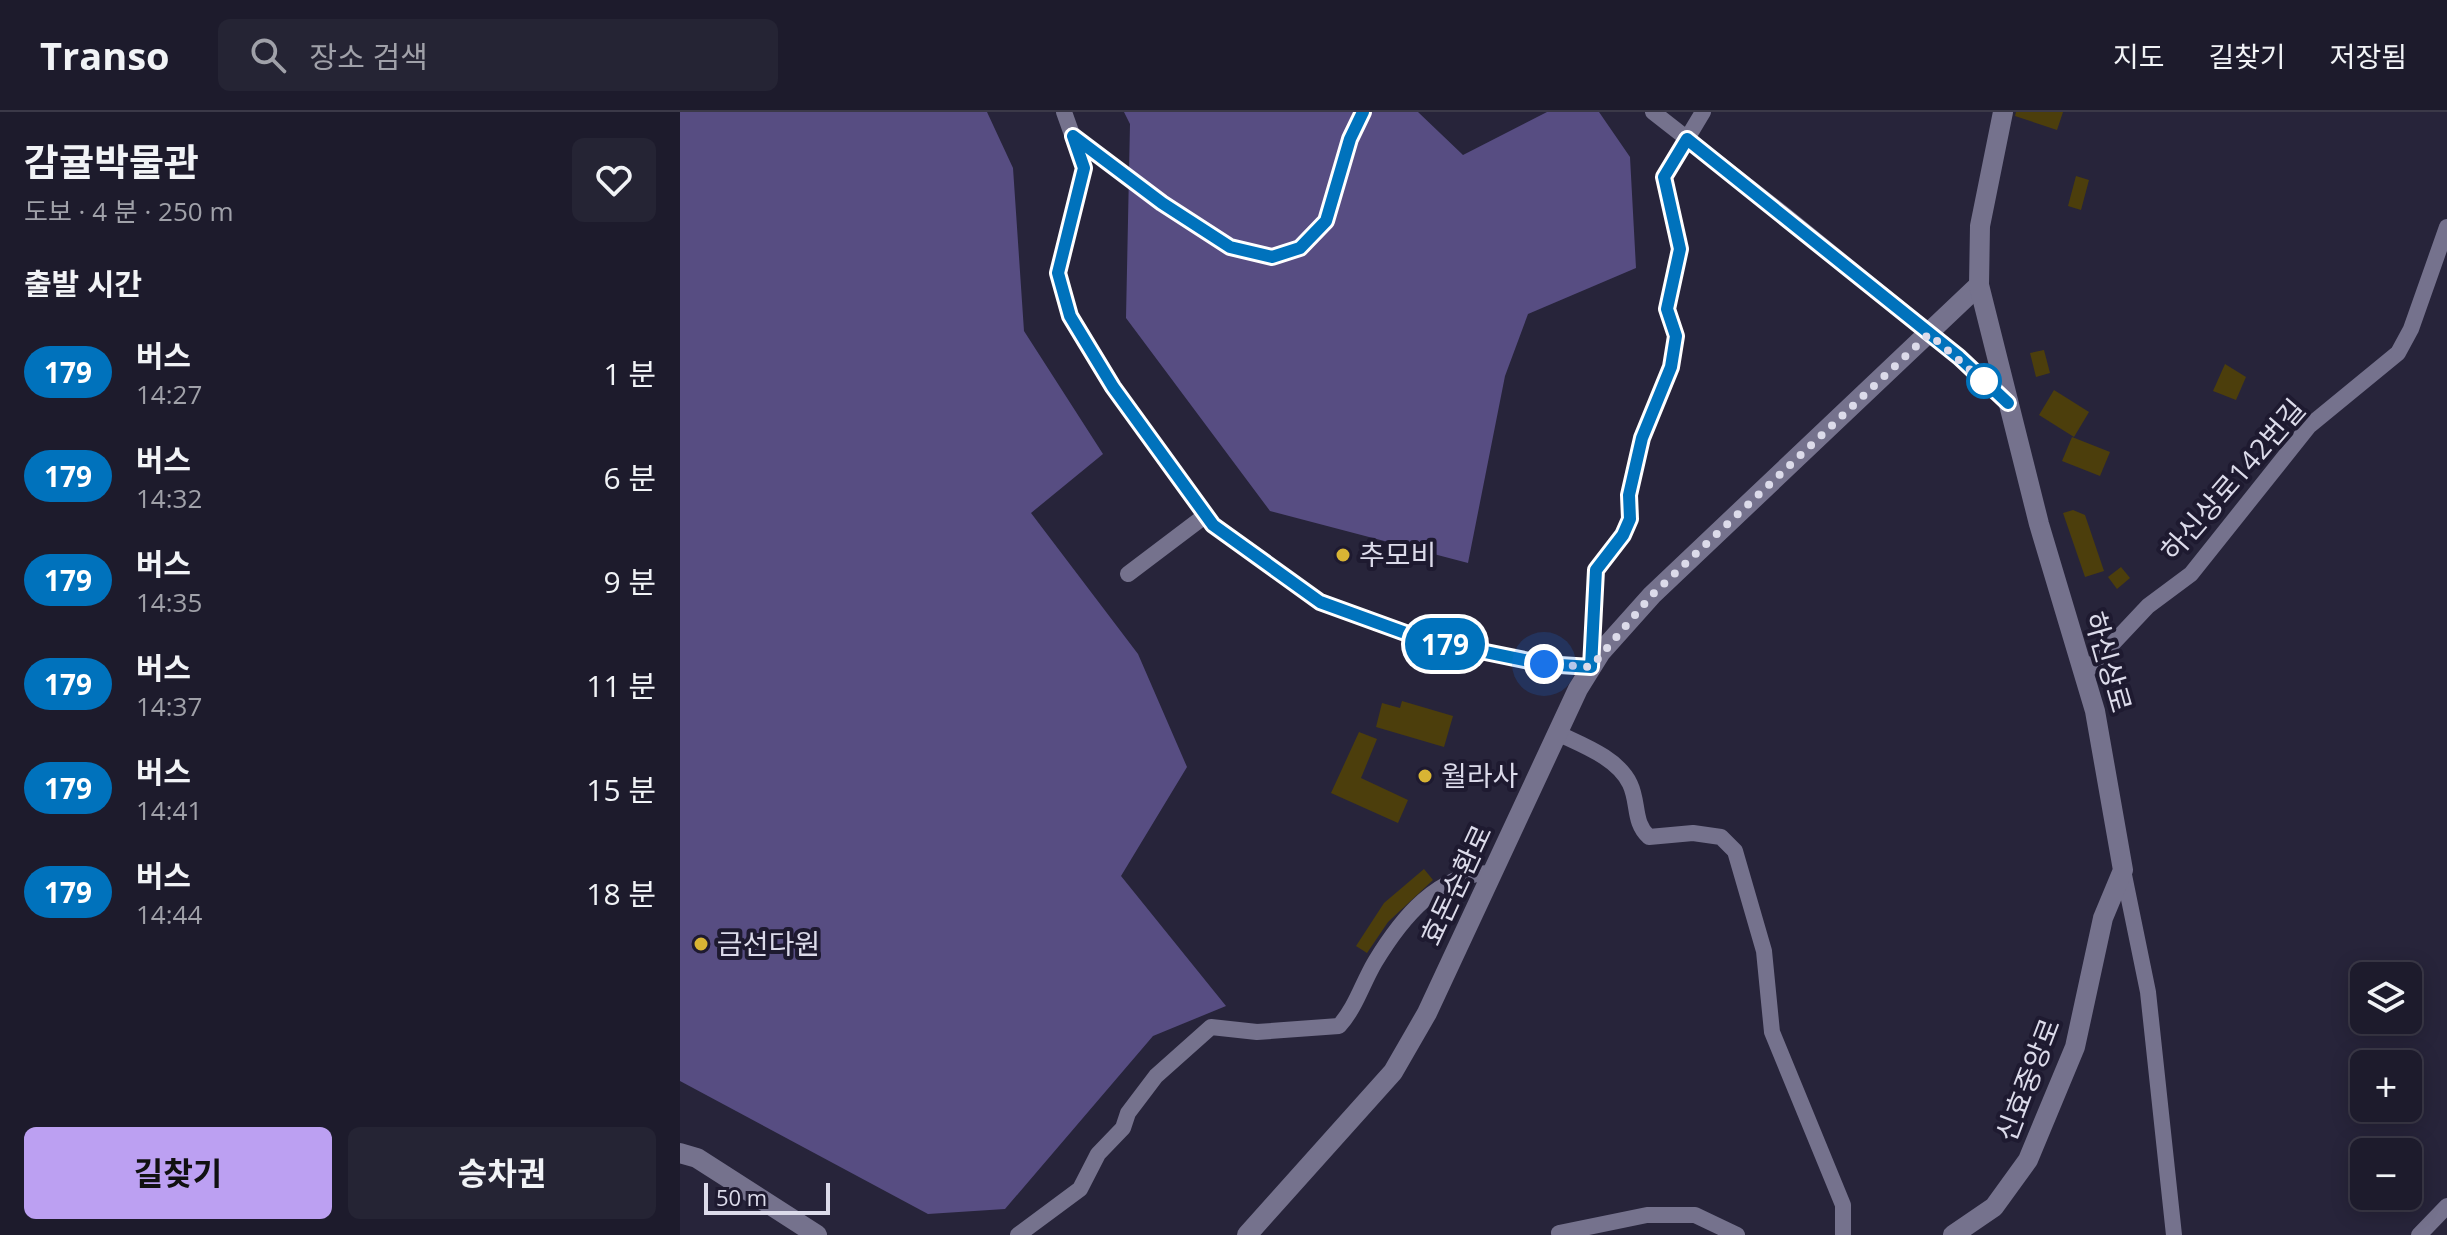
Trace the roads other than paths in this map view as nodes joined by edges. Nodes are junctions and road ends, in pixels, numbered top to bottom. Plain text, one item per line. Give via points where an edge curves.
1 (1064, 112) edge
2 (1363, 112) edge
3 (1653, 112) edge
4 (1703, 112) edge
5 (2003, 112) edge
6 (1073, 136) junction
7 (1687, 139) junction
8 (2447, 227) edge
9 (1979, 285) junction
10 (1929, 334) junction
11 (2008, 403) junction
12 (1206, 515) junction
13 (1128, 574) dead end
14 (1591, 667) junction
15 (2084, 674) junction
16 (1557, 733) junction
17 (2123, 870) junction
18 (1492, 873) junction
19 (680, 1153) edge
20 (2447, 1206) edge
21 (1559, 1233) edge
22 (1956, 1234) edge
23 (817, 1235) edge
24 (1018, 1235) edge
25 (1247, 1235) edge
26 (1737, 1235) edge
27 (1843, 1235) edge
28 (2174, 1235) edge
29 (2419, 1235) edge

1 - 6 street
2 - 6 street via 1326,221 1300,248 1272,257 1230,247
3 - 7 street
4 - 7 street
5 - 9 street, 하신상로 via 1980,226
6 - 12 street via 1084,168 1058,273 1070,316 1113,387
7 - 10 street
7 - 14 street via 1664,177 1680,249 1667,309 1676,336 1671,367 1642,438 1629,495 1630,519 1596,570
8 - 15 street, 하신상로142번길 via 2398,353 2309,426 2191,574 2148,606
9 - 10 street, 효돈순환로
9 - 11 street, 하신상로
10 - 11 street
10 - 14 street, 효돈순환로 via 1652,595
11 - 15 street, 하신상로
12 - 13 street
12 - 14 street via 1320,602 1422,639 1544,664
14 - 16 street, 효돈순환로
15 - 17 street, 하신상로
16 - 18 street, 효돈순환로
16 - 27 street via 1620,769 1631,785 1641,830 1649,837 1721,837 1735,851 1764,951 1772,1032 1839,1193
17 - 22 street, 신효중앙로 via 2103,918 2075,1047 2028,1160 1994,1207
17 - 28 street, 하신상로 via 2148,992
18 - 24 street via 1469,873 1445,883 1405,919 1375,963 1353,1011 1339,1026 1257,1032 1211,1027 1156,1076 1123,1128 1098,1154 1080,1189
18 - 25 street, 효돈순환로 via 1427,1013 1393,1072
19 - 23 street via 697,1158
20 - 29 street
21 - 26 street via 1647,1215 1695,1215

